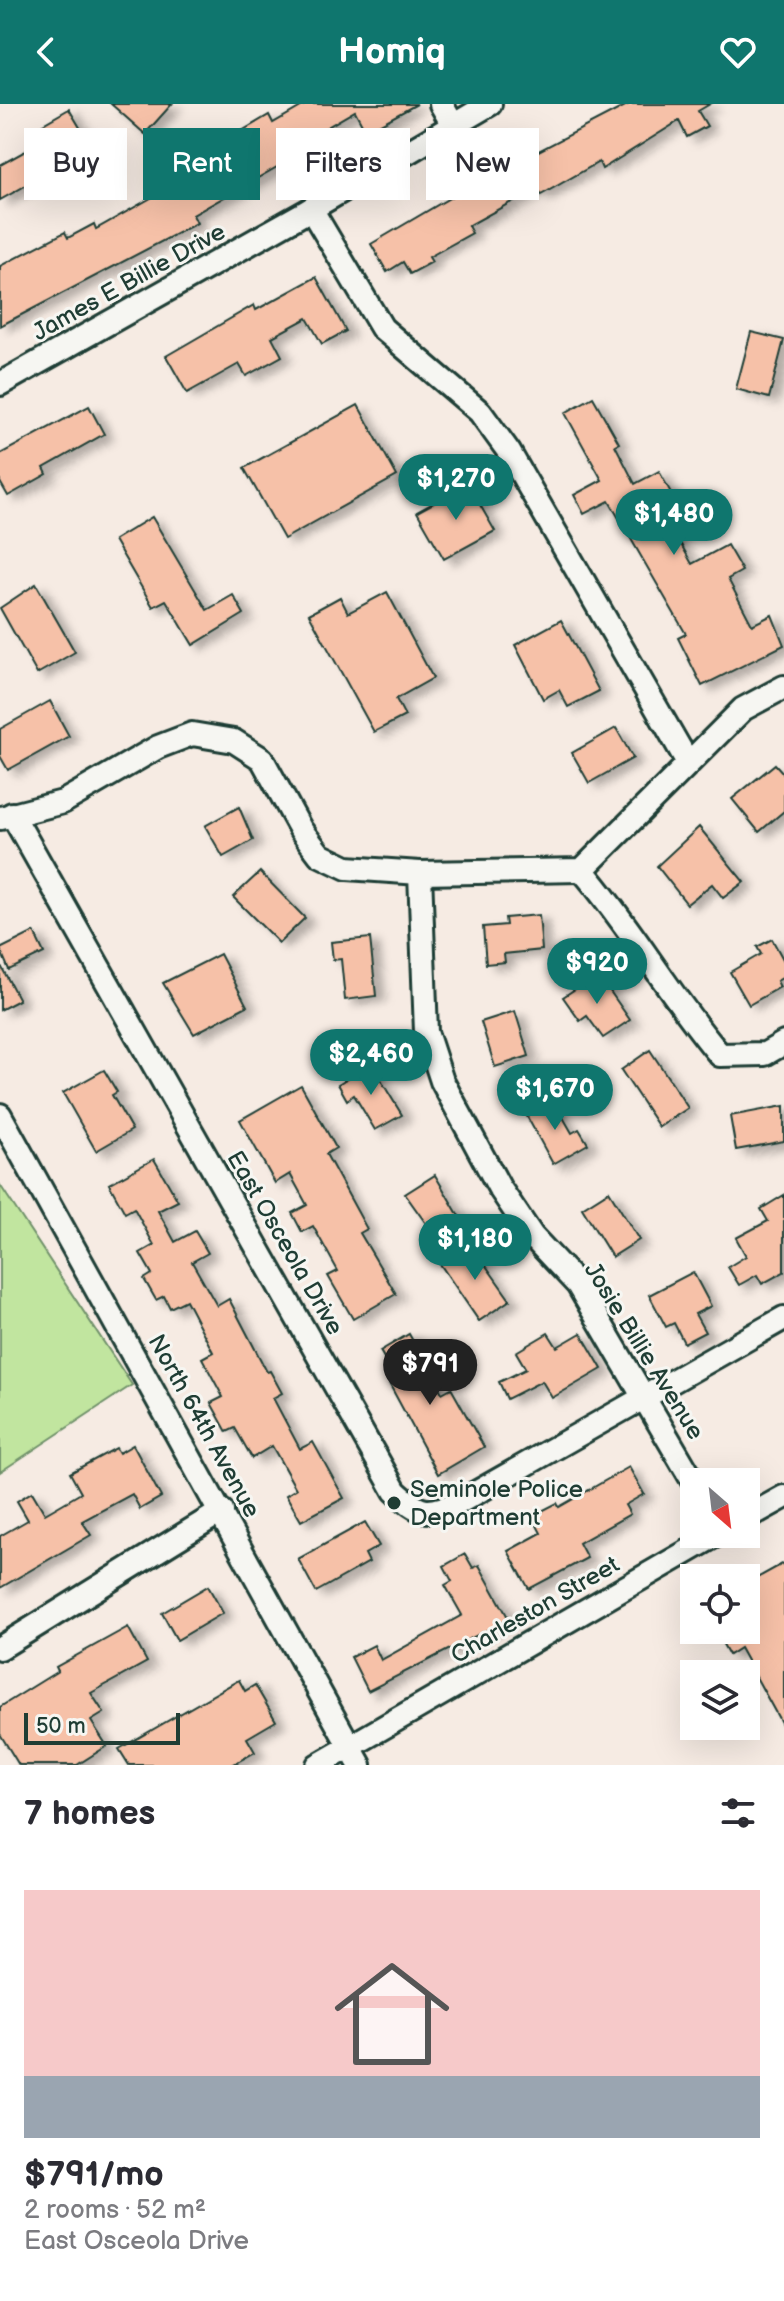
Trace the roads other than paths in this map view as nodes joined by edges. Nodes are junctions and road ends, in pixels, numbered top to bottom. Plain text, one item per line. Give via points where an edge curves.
1 (441, 104) edge
2 (490, 104) edge
3 (453, 125) junction
4 (311, 209) junction
5 (0, 384) edge
6 (784, 687) edge
7 (687, 761) junction
8 (6, 816) edge
9 (582, 870) junction
10 (420, 873) junction
11 (784, 1043) edge
12 (0, 1115) edge
13 (784, 1318) edge
14 (645, 1398) junction
15 (685, 1468) edge
16 (784, 1497) edge
17 (760, 1510) edge
18 (222, 1511) junction
19 (694, 1548) edge
20 (0, 1648) edge
21 (355, 1755) edge
22 (318, 1765) edge

1 - 3 street
2 - 3 street, James E Billie Drive
3 - 4 street, James E Billie Drive
4 - 5 street, James E Billie Drive
4 - 7 street via 382,328 480,412 509,452
6 - 7 street via 743,709
7 - 9 street
8 - 10 street via 63,802 158,747 192,734 234,741 262,759 320,855 347,868
8 - 14 street, East Osceola Drive via 395,1491 415,1509 435,1513
9 - 10 street
9 - 11 street via 720,1055 765,1054
10 - 14 street, Josie Billie Avenue via 426,1032 442,1081 499,1187 532,1236 578,1285
12 - 18 street, North 64th Avenue
13 - 14 street, East Osceola Drive
14 - 15 street, Josie Billie Avenue
16 - 17 street
18 - 20 street
18 - 21 street, North 64th Avenue
19 - 21 street, Charleston Street via 377,1730
21 - 22 street, Charleston Street

